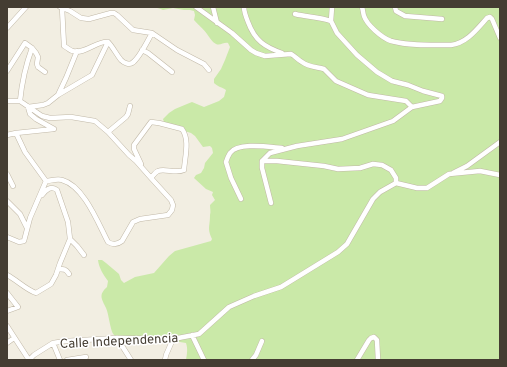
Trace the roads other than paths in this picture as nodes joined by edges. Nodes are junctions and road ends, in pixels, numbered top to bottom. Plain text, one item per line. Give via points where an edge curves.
1 (25, 7) edge
2 (61, 7) edge
3 (196, 7) edge
4 (213, 7) edge
5 (244, 7) edge
6 (332, 7) edge
7 (362, 7) edge
8 (395, 7) edge
9 (295, 14) dead end
10 (442, 19) dead end
11 (331, 22) junction
12 (217, 23) junction
13 (7, 28) edge
14 (152, 33) junction
15 (500, 38) edge
16 (108, 42) junction
17 (32, 48) junction
18 (142, 50) junction
19 (77, 52) junction
20 (284, 54) junction
21 (209, 70) dead end
22 (7, 71) edge
23 (45, 72) dead end
24 (172, 72) dead end
25 (58, 95) junction
26 (7, 101) edge
27 (20, 101) junction
28 (130, 106) dead end
29 (28, 107) junction
30 (412, 107) junction
31 (108, 132) junction
32 (16, 133) junction
33 (7, 135) edge
34 (500, 142) edge
35 (285, 149) junction
36 (262, 161) junction
37 (145, 171) junction
38 (7, 174) edge
39 (449, 174) junction
40 (500, 175) edge
41 (150, 178) junction
42 (46, 182) junction
43 (396, 183) junction
44 (13, 186) dead end
45 (39, 198) junction
46 (241, 199) dead end
47 (7, 201) edge
48 (271, 202) dead end
49 (27, 228) junction
50 (7, 237) edge
51 (70, 239) junction
52 (84, 255) dead end
53 (58, 269) junction
54 (69, 274) dead end
55 (7, 275) edge
56 (7, 293) edge
57 (7, 311) edge
58 (7, 326) edge
59 (192, 335) junction
60 (14, 338) junction
61 (117, 338) junction
62 (173, 339) junction
63 (262, 341) dead end
64 (7, 343) edge
65 (53, 343) junction
66 (86, 357) dead end
67 (29, 360) edge
68 (60, 360) edge
69 (67, 360) edge
70 (131, 360) edge
71 (164, 360) edge
72 (204, 360) edge
73 (252, 360) edge
74 (357, 360) edge
75 (378, 360) edge

1 - 13 street
2 - 14 street via 81,18 89,19 114,13 133,30
2 - 19 street via 64,46
3 - 12 street
4 - 12 street
5 - 20 street via 250,28 258,41
6 - 11 street
7 - 15 street via 368,24 390,40 412,44 455,45 469,38 490,17
8 - 10 street via 396,11 405,16
9 - 11 street
11 - 30 street via 337,33 357,55 377,72 392,81 442,96 440,101
12 - 20 street via 256,54
14 - 18 street
14 - 21 street via 204,64
16 - 18 street via 125,63 133,62
16 - 19 street
16 - 25 street via 92,75
17 - 22 street via 26,43
17 - 23 street via 38,57 38,67
17 - 27 street via 26,62
18 - 24 street
19 - 25 street
20 - 30 street via 291,54 301,62 324,69 336,81 368,95 406,101
25 - 29 street via 43,106
26 - 27 street
27 - 29 street
28 - 31 street via 126,117
29 - 31 street via 50,118 71,117 95,121
29 - 32 street via 30,114 36,119 54,128
30 - 35 street via 393,121 342,139
31 - 37 street
32 - 33 street
32 - 42 street via 25,152
34 - 39 street via 467,166
35 - 36 street via 270,153
35 - 46 street via 258,146 237,148 230,152 226,162
36 - 43 street via 338,169 382,165 391,170
36 - 48 street
37 - 41 street
37 - 41 street via 134,145 151,122 182,128 186,138 184,170 156,172
38 - 44 street
39 - 40 street via 480,171
39 - 43 street via 427,188
41 - 42 street via 171,200 172,210 168,215 133,222 122,241 113,245 108,242 87,201 70,183 60,179
42 - 45 street
43 - 59 street, Calle Independencia via 373,199 347,244 338,252 280,287 229,307 199,334
45 - 49 street
45 - 51 street via 48,189 57,190 68,222
47 - 49 street via 20,214
49 - 50 street via 22,242
51 - 52 street
51 - 53 street
53 - 54 street via 66,270
53 - 55 street via 51,284 36,293
56 - 57 street via 18,307
58 - 60 street
59 - 62 street, Calle Independencia
59 - 72 street
60 - 64 street
60 - 67 street
61 - 62 street, Calle Independencia
61 - 65 street, Calle Independencia
61 - 70 street
62 - 71 street
63 - 73 street
65 - 67 street, Calle Independencia
65 - 68 street
66 - 69 street
74 - 75 street via 369,340 374,337 377,340

